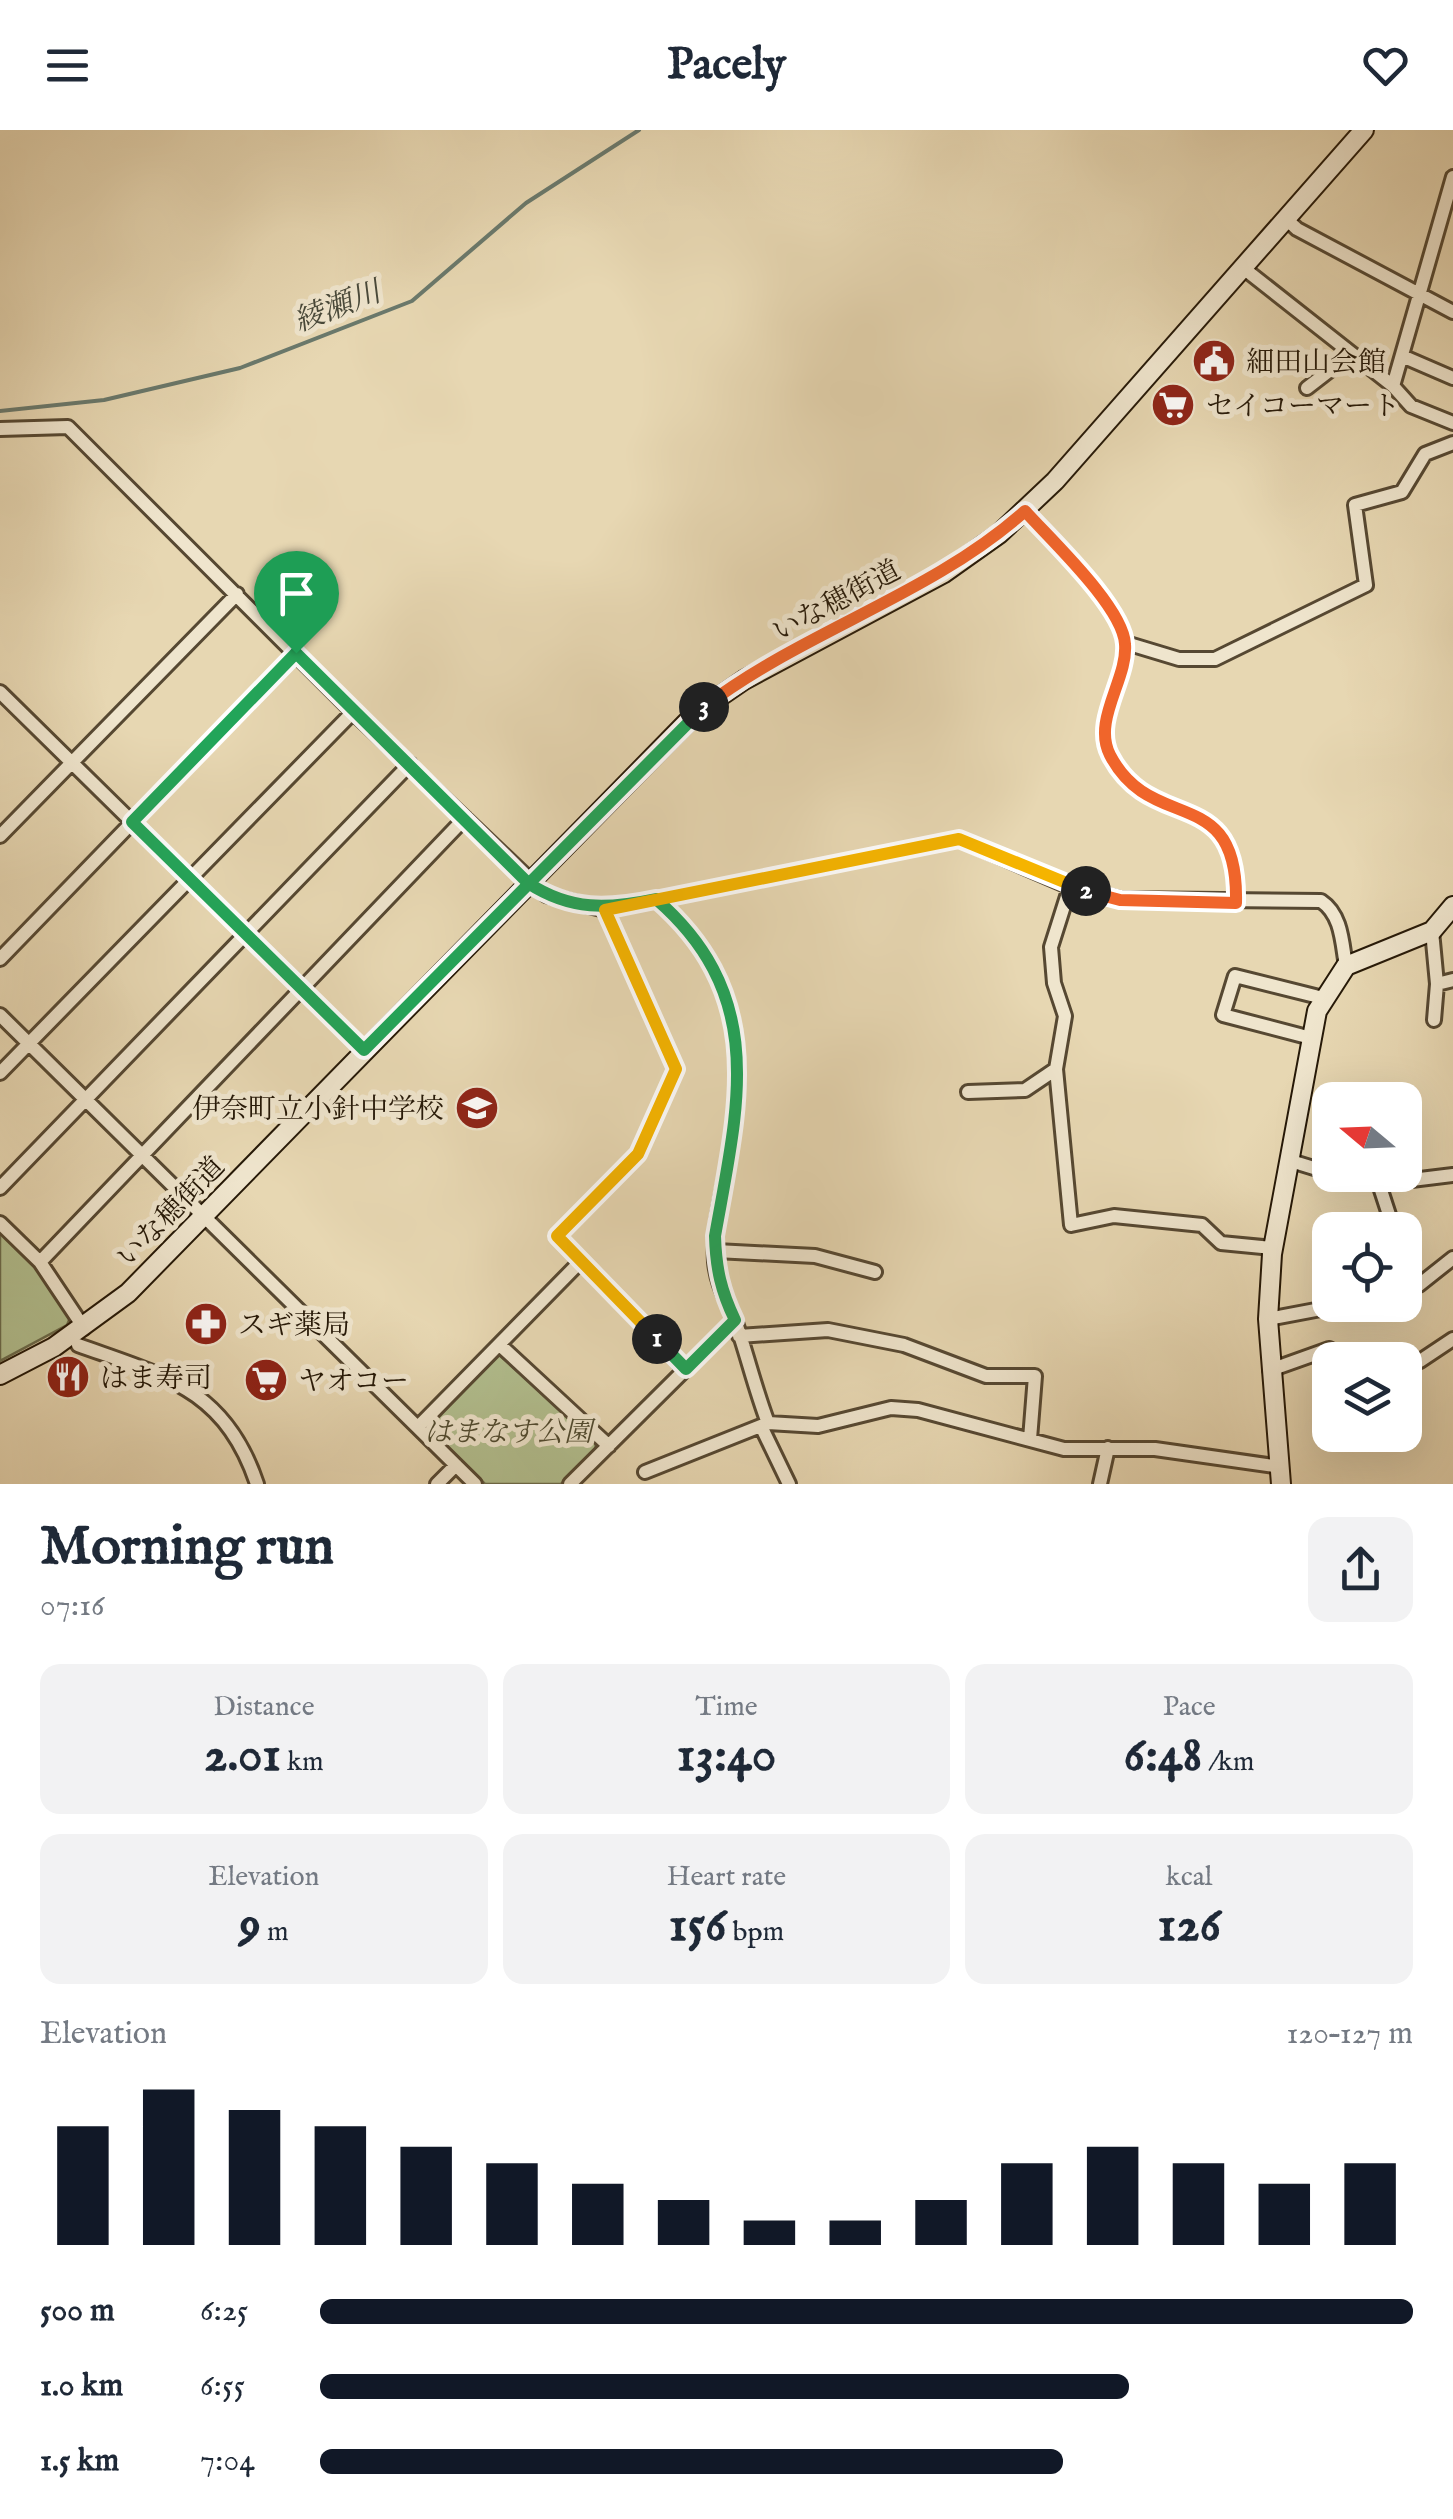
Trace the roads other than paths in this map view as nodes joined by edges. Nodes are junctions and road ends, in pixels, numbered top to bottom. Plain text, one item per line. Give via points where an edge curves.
1 (1364, 130) edge
2 (1453, 177) edge
3 (1285, 218) junction
4 (1242, 267) junction
5 (1419, 296) junction
6 (1453, 312) edge
7 (1351, 354) junction
8 (1402, 356) junction
9 (1453, 378) edge
10 (1393, 386) junction
11 (1306, 388) dead end
12 (1453, 423) edge
13 (0, 429) edge
14 (1453, 443) edge
15 (1025, 511) junction
16 (237, 594) junction
17 (1126, 643) junction
18 (296, 653) junction
19 (0, 692) edge
20 (353, 712) junction
21 (71, 762) junction
22 (410, 764) junction
23 (465, 818) junction
24 (132, 822) junction
25 (0, 836) edge
26 (188, 878) junction
27 (528, 883) junction
28 (1070, 887) junction
29 (656, 899) junction
30 (1236, 903) junction
31 (1453, 906) edge
32 (605, 910) junction
33 (1432, 931) junction
34 (245, 934) junction
35 (0, 959) edge
36 (1346, 966) junction
37 (1453, 980) edge
38 (1437, 984) junction
39 (305, 990) junction
40 (1322, 998) junction
41 (0, 1016) edge
42 (1434, 1020) dead end
43 (1311, 1038) junction
44 (29, 1043) junction
45 (364, 1050) junction
46 (1056, 1069) junction
47 (0, 1073) edge
48 (968, 1092) dead end
49 (87, 1099) junction
50 (143, 1154) junction
51 (1291, 1161) junction
52 (1312, 1167) edge
53 (1453, 1175) edge
54 (1422, 1179) edge
55 (0, 1188) edge
56 (206, 1215) junction
57 (0, 1223) edge
58 (1273, 1248) junction
59 (716, 1251) junction
60 (1453, 1258) edge
61 (40, 1262) junction
62 (579, 1263) junction
63 (875, 1272) dead end
64 (1422, 1284) edge
65 (1312, 1311) edge
66 (1268, 1319) junction
67 (735, 1320) junction
68 (81, 1336) junction
69 (739, 1336) junction
70 (1453, 1339) edge
71 (501, 1346) junction
72 (1312, 1355) edge
73 (1422, 1360) edge
74 (686, 1369) junction
75 (1270, 1370) junction
76 (0, 1375) edge
77 (764, 1424) junction
78 (418, 1427) junction
79 (1030, 1439) junction
80 (608, 1446) junction
81 (1108, 1448) junction
82 (456, 1465) junction
83 (646, 1472) dead end
84 (1281, 1476) edge
85 (257, 1484) edge
86 (437, 1484) edge
87 (476, 1484) edge
88 (570, 1484) edge
89 (789, 1484) edge
90 (1100, 1484) edge

1 - 3 street, いな穂街道
2 - 5 street
3 - 4 street, いな穂街道
3 - 5 street
4 - 7 street
4 - 15 street, いな穂街道
5 - 6 street
5 - 8 street
7 - 10 street
7 - 11 street
8 - 9 street
8 - 10 street
10 - 12 street via 1411,406
13 - 16 street via 68,427
14 - 17 street via 1425,454 1402,492 1356,505 1366,585 1216,659 1179,660
15 - 17 street via 1108,606
15 - 27 street, いな穂街道 via 944,573 722,693
16 - 18 street
16 - 21 street
17 - 30 street via 1105,731 1108,752 1134,790 1214,825 1237,867
18 - 20 street
18 - 24 street
19 - 21 street
20 - 22 street
20 - 26 street
21 - 24 street
21 - 25 street
22 - 23 street
22 - 34 street
23 - 27 street
23 - 39 street
24 - 26 street
24 - 35 street
26 - 34 street
26 - 44 street
27 - 32 street
27 - 45 street, いな穂街道
28 - 29 street via 959,839
28 - 30 street via 1120,900
28 - 46 street via 1051,946 1065,1016
29 - 32 street
29 - 59 street via 693,934 724,986 740,1050 739,1103
30 - 36 street via 1321,902 1338,922
31 - 33 street
32 - 62 street via 676,1069 638,1154 557,1236
33 - 36 street
33 - 38 street
34 - 39 street
34 - 49 street
36 - 40 street
37 - 38 street
38 - 42 street
39 - 45 street
39 - 50 street
40 - 43 street
40 - 43 street via 1235,976 1224,1014
41 - 44 street
43 - 51 street
44 - 47 street
44 - 49 street
45 - 56 street, いな穂街道
46 - 48 street via 1024,1090
46 - 58 street via 1071,1225 1114,1216 1202,1226 1222,1242
49 - 50 street
49 - 55 street
50 - 56 street
50 - 61 street
51 - 52 street
51 - 58 street
53 - 54 street
56 - 68 street, いな穂街道
56 - 78 street
57 - 61 street
58 - 66 street
59 - 63 street via 815,1256
59 - 67 street via 719,1287
60 - 64 street
61 - 68 street
62 - 71 street
62 - 74 street
65 - 66 street
66 - 75 street
67 - 69 street
67 - 74 street
68 - 76 street, いな穂街道
68 - 85 street via 194,1391 234,1432
69 - 77 street
69 - 79 street via 828,1330 904,1345 986,1376 1035,1376
70 - 73 street
71 - 78 street
71 - 80 street
72 - 75 street
74 - 80 street
75 - 84 street
77 - 79 street via 818,1426 890,1408
77 - 83 street
77 - 89 street
78 - 82 street
79 - 81 street via 1064,1448
80 - 88 street
81 - 84 street via 1155,1450
81 - 90 street
82 - 86 street
82 - 87 street

